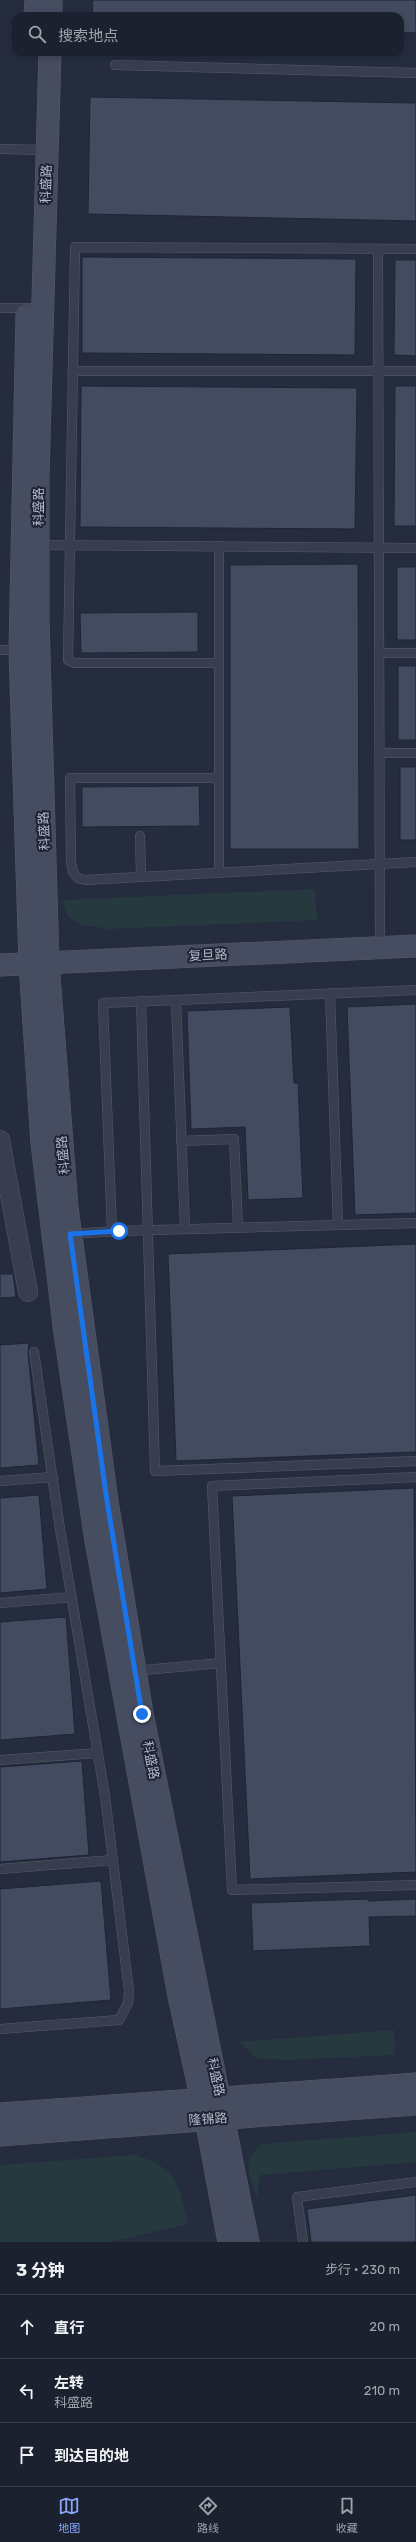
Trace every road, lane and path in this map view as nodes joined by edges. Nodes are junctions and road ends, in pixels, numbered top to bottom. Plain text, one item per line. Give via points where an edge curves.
1 (36, 0) edge
2 (51, 0) edge
3 (35, 12) edge
4 (51, 12) edge
5 (35, 56) edge
6 (50, 56) edge
7 (115, 65) dead end
8 (416, 73) edge
9 (0, 149) edge
10 (40, 150) junction
11 (378, 249) junction
12 (416, 250) edge
13 (0, 308) edge
14 (35, 308) junction
15 (72, 371) junction
16 (378, 371) junction
17 (416, 372) edge
18 (29, 544) junction
19 (69, 545) junction
20 (219, 546) junction
21 (379, 548) junction
22 (416, 548) edge
23 (19, 650) edge
24 (379, 653) junction
25 (416, 653) edge
26 (219, 663) junction
27 (380, 753) junction
28 (416, 753) edge
29 (219, 778) junction
30 (140, 836) dead end
31 (416, 862) edge
32 (380, 864) junction
33 (219, 872) junction
34 (141, 876) junction
35 (416, 946) edge
36 (380, 948) junction
37 (39, 963) junction
38 (0, 965) edge
39 (416, 990) edge
40 (330, 993) junction
41 (176, 1000) junction
42 (141, 1001) junction
43 (0, 1140) edge
44 (181, 1141) junction
45 (416, 1222) edge
46 (338, 1225) junction
47 (238, 1228) junction
48 (185, 1229) junction
49 (147, 1230) junction
50 (112, 1231) junction
51 (61, 1235) junction
52 (28, 1292) dead end
53 (34, 1352) dead end
54 (416, 1461) edge
55 (53, 1477) junction
56 (416, 1477) edge
57 (0, 1481) edge
58 (72, 1597) junction
59 (0, 1602) edge
60 (221, 1663) junction
61 (127, 1672) junction
62 (98, 1753) junction
63 (0, 1760) edge
64 (114, 1860) junction
65 (0, 1869) edge
66 (416, 1885) edge
67 (0, 2029) edge
68 (416, 2084) edge
69 (416, 2104) edge
70 (213, 2108) junction
71 (0, 2114) edge
72 (0, 2135) edge
73 (416, 2182) edge
74 (229, 2242) edge
75 (248, 2242) edge
76 (303, 2242) edge

1 - 3 street
2 - 4 street
5 - 10 street, 科盛路
6 - 10 street, 科盛路
7 - 8 lane
9 - 10 lane
10 - 14 street, 科盛路
11 - 12 lane
11 - 15 lane via 74,247
11 - 16 lane
13 - 14 lane
14 - 18 street, 科盛路
15 - 16 lane
15 - 19 lane
16 - 17 lane
16 - 21 lane
18 - 19 lane
18 - 23 street, 科盛路
19 - 20 lane
19 - 26 lane via 68,660
20 - 21 lane
20 - 26 lane
21 - 22 lane
21 - 24 lane
23 - 37 street, 科盛路
24 - 25 lane
24 - 27 lane
26 - 29 lane
27 - 28 lane
27 - 32 lane
29 - 33 lane
29 - 34 lane via 70,778 73,872 78,878 85,880
30 - 34 lane
31 - 32 lane
32 - 33 lane
32 - 36 lane
33 - 34 lane
35 - 36 street, 复旦路
36 - 37 street, 复旦路
37 - 38 street, 复旦路
37 - 51 street, 科盛路
39 - 40 lane
40 - 41 lane
40 - 46 lane
41 - 42 lane
41 - 44 lane
42 - 49 lane
42 - 50 lane via 103,1003
43 - 52 street
44 - 47 lane via 234,1139
44 - 48 lane
45 - 46 lane
46 - 47 lane
47 - 48 lane
48 - 49 lane
49 - 50 lane
49 - 54 lane via 155,1471
50 - 51 lane
51 - 61 street, 科盛路 via 96,1541
53 - 55 lane
55 - 57 lane
55 - 58 lane
56 - 60 lane via 212,1486
58 - 59 lane
58 - 62 lane
60 - 61 lane
60 - 66 lane via 232,1890
61 - 70 street, 科盛路
62 - 63 lane
62 - 64 lane
64 - 65 lane
64 - 67 lane via 129,1991 124,2014 120,2020
68 - 70 street, 隆锦路
69 - 70 street, 隆锦路
70 - 71 street, 隆锦路
70 - 72 street, 隆锦路
70 - 74 street, 科盛路
70 - 75 street, 科盛路
73 - 76 lane via 297,2197

